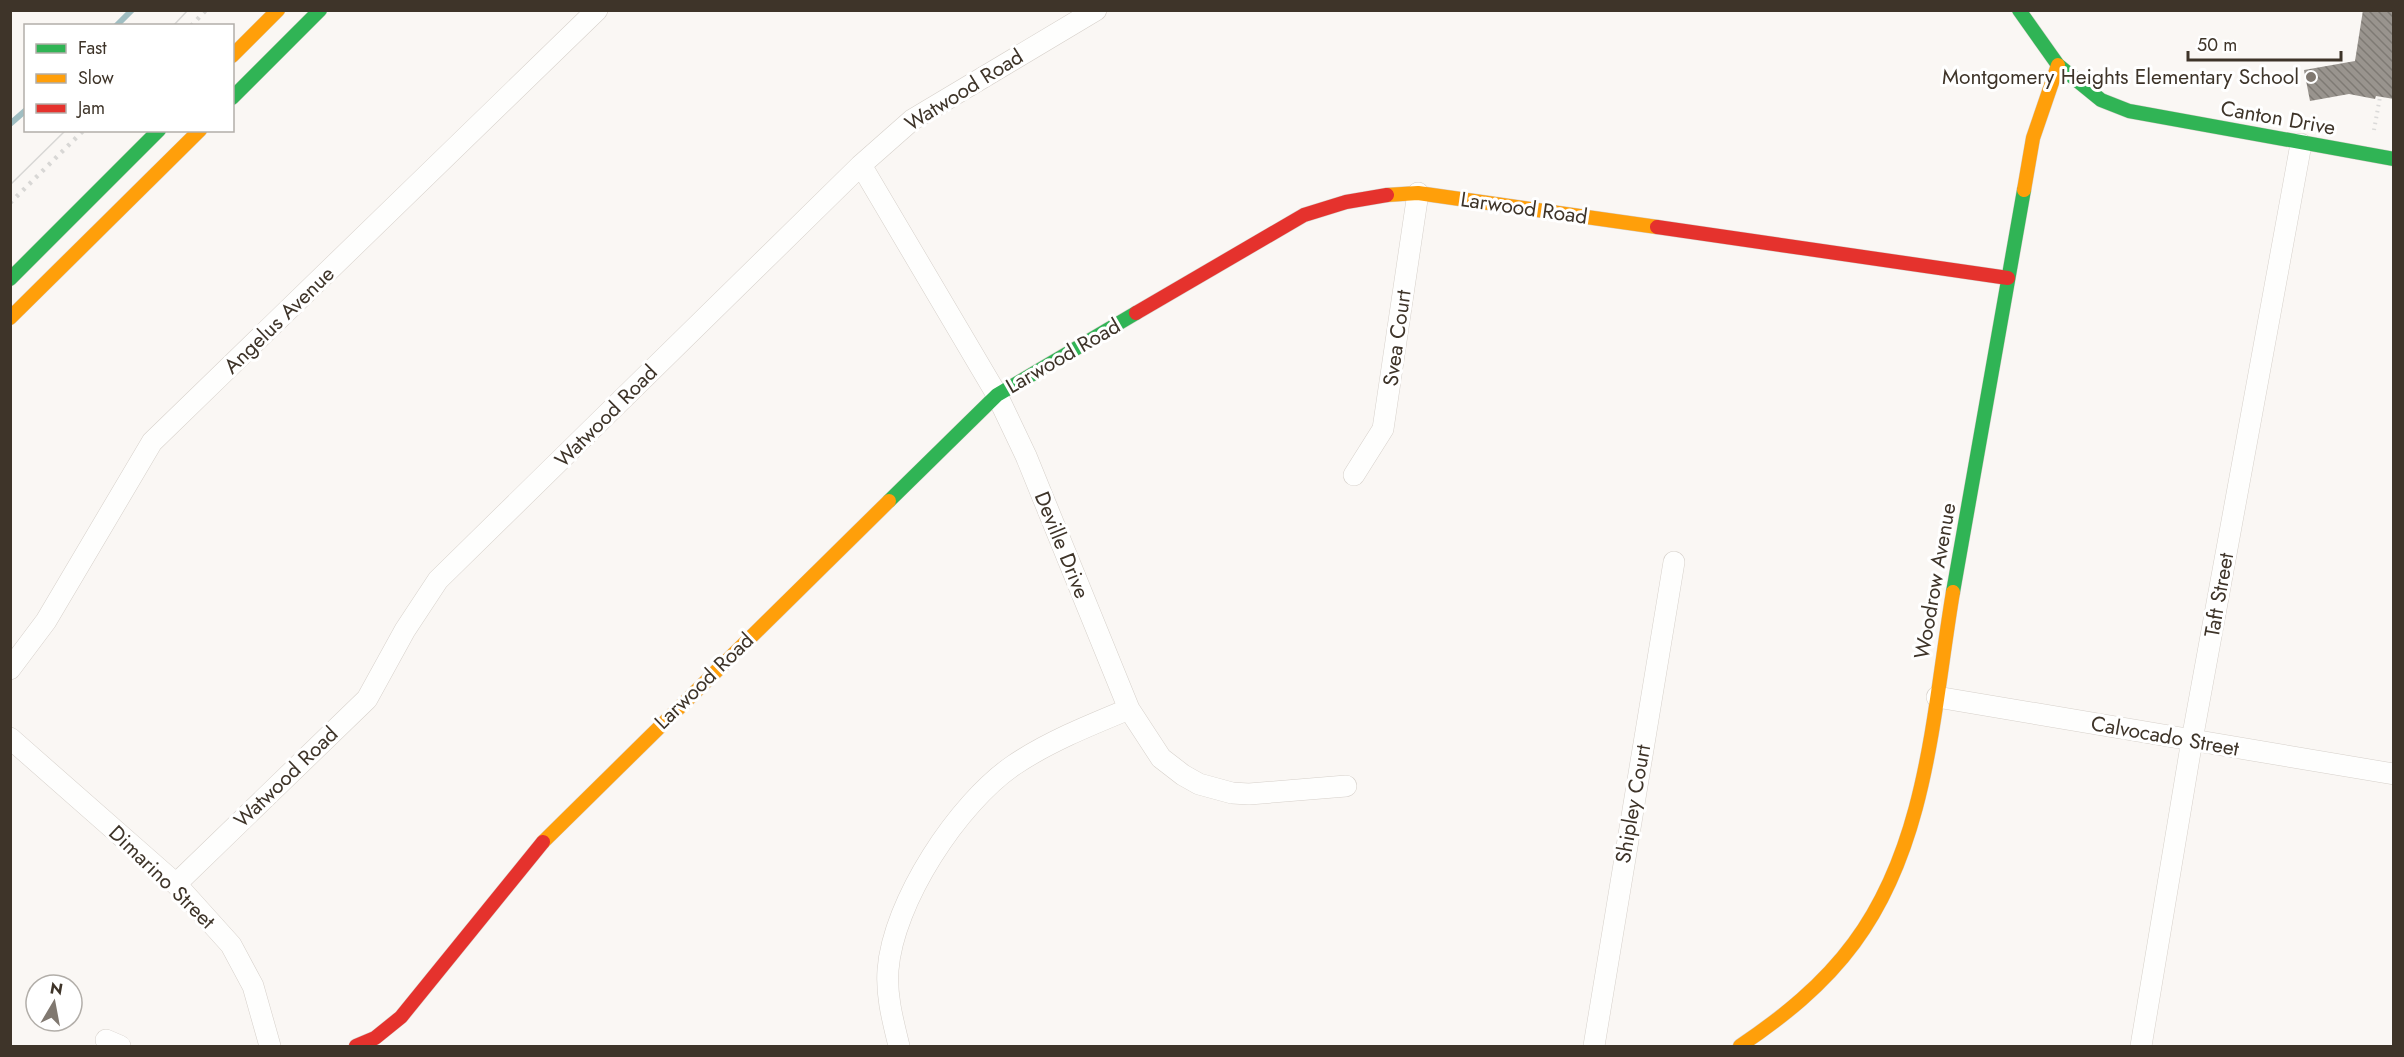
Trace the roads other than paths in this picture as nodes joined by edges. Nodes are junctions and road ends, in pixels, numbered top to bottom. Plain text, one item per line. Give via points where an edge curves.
1 (278, 10) edge
2 (320, 10) edge
3 (597, 10) edge
4 (1096, 10) edge
5 (2019, 10) edge
6 (234, 54) edge
7 (2058, 64) junction
8 (234, 96) edge
9 (157, 132) edge
10 (198, 132) edge
11 (2301, 144) junction
12 (2394, 159) edge
13 (861, 165) junction
14 (1418, 193) junction
15 (2008, 278) junction
16 (10, 279) edge
17 (10, 318) edge
18 (997, 395) junction
19 (1354, 475) dead end
20 (1674, 562) dead end
21 (10, 669) edge
22 (1937, 697) junction
23 (1129, 709) junction
24 (10, 738) edge
25 (2192, 741) junction
26 (2394, 774) edge
27 (1346, 786) dead end
28 (176, 884) junction
29 (270, 1047) edge
30 (356, 1047) edge
31 (899, 1047) edge
32 (1594, 1047) edge
33 (1740, 1047) edge
34 (2141, 1047) edge

1 - 6 street
2 - 8 street
3 - 21 street, Angelus Avenue via 152,442 46,621
4 - 13 street, Watwood Road via 912,120
5 - 7 street, Canton Drive
7 - 11 street, Canton Drive via 2101,100 2129,111
7 - 15 street, Woodrow Avenue via 2033,138
9 - 16 street
10 - 17 street
11 - 12 street, Canton Drive
11 - 25 street, Taft Street
13 - 18 street, Deville Drive
13 - 28 street, Watwood Road via 438,580 367,699
14 - 15 street, Larwood Road
14 - 18 street, Larwood Road via 1392,193 1341,202 1304,215
14 - 19 street, Svea Court via 1383,429
15 - 22 street, Woodrow Avenue
18 - 23 street, Deville Drive via 1026,456
18 - 30 street, Larwood Road via 546,838 401,1017 375,1038
20 - 32 street, Shipley Court
22 - 25 street, Calvocado Street
22 - 33 street, Woodrow Avenue via 1914,814 1882,899 1824,981 1785,1016
23 - 27 street, Deville Drive via 1161,758 1207,787 1249,794
23 - 31 street via 1013,766 967,807 944,837 907,902 890,954 887,988
24 - 28 street, Dimarino Street
25 - 26 street, Calvocado Street
25 - 34 street, Taft Street
28 - 29 street, Dimarino Street via 231,945 253,986

